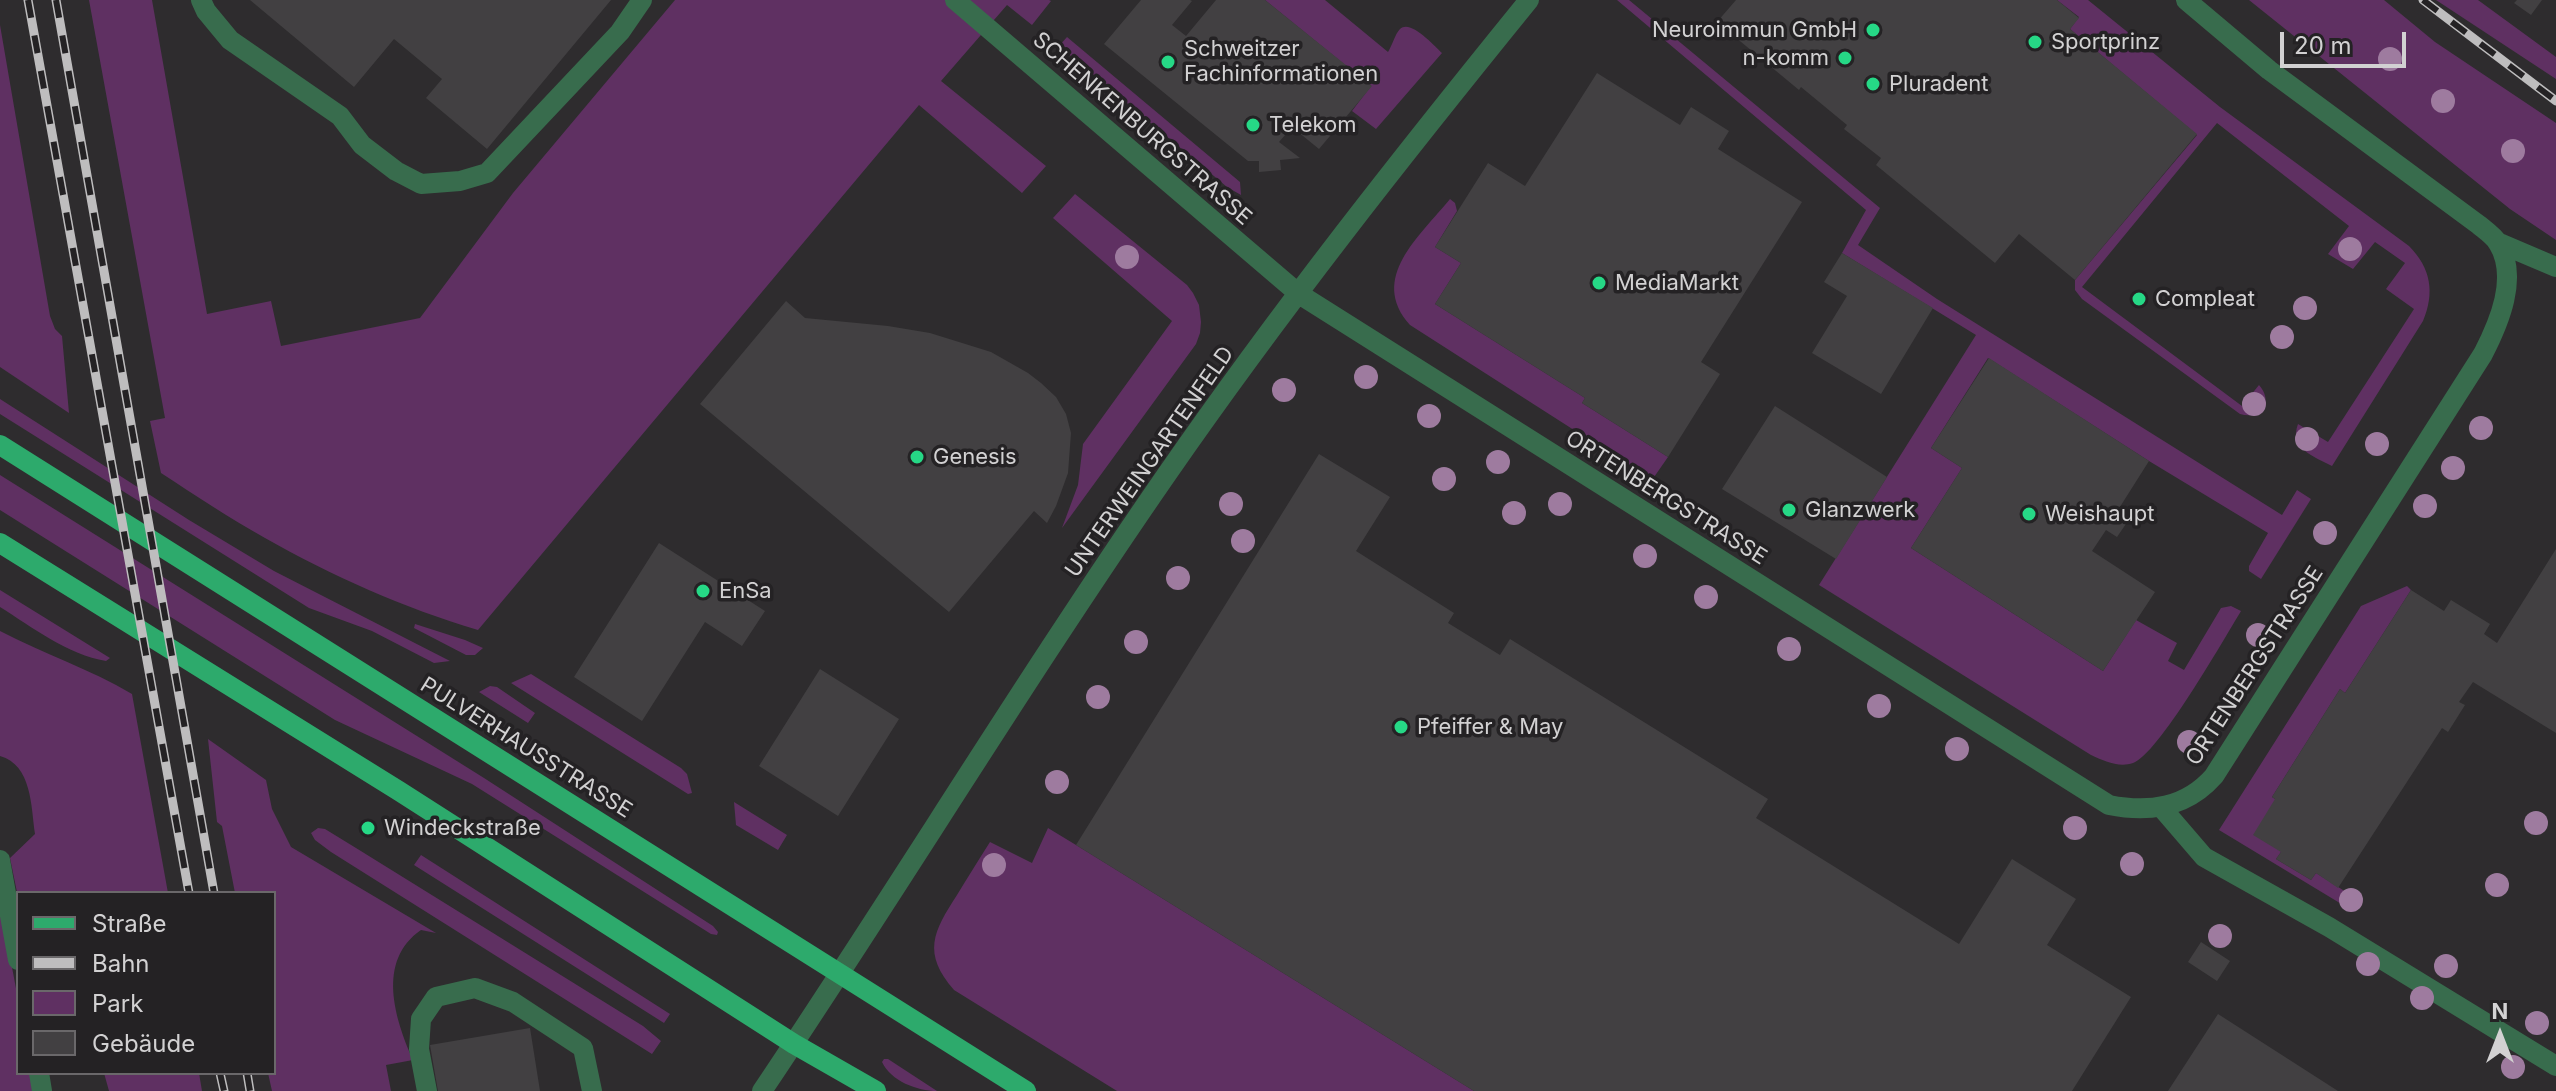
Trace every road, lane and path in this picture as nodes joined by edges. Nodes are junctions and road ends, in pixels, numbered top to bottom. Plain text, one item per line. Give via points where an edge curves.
1 (201, 0) edge
2 (642, 0) edge
3 (955, 0) edge
4 (1529, 0) edge
5 (2186, 0) edge
6 (2497, 242) junction
7 (2556, 267) edge
8 (1299, 294) junction
9 (0, 445) edge
10 (0, 543) edge
11 (2161, 807) junction
12 (0, 860) edge
13 (16, 949) edge
14 (840, 973) junction
15 (794, 1044) junction
16 (2556, 1066) edge
17 (427, 1091) edge
18 (592, 1091) edge
19 (762, 1091) edge
20 (876, 1091) edge
21 (1026, 1091) edge

1 - 2 street via 230,40 340,116 362,145 421,184 487,173 620,32
3 - 8 street, SCHENKENBURGSTRASSE
4 - 8 street, UNTERWEINGARTENFELD
5 - 6 street via 2269,70
6 - 7 street
6 - 11 street, ORTENBERGSTRASSE via 2507,266 2504,299 2483,354 2214,776 2184,799
8 - 11 street, ORTENBERGSTRASSE via 2109,805 2134,810
8 - 14 street, UNTERWEINGARTENFELD via 1168,472
9 - 14 main road, PULVERHAUSSTRASSE
10 - 15 main road
11 - 16 street via 2204,857
12 - 13 street
14 - 15 street, UNTERWEINGARTENFELD
14 - 21 main road, PULVERHAUSSTRASSE
15 - 19 street, UNTERWEINGARTENFELD
15 - 20 main road
17 - 18 street via 419,1049 421,1019 436,997 475,988 513,1002 583,1048

